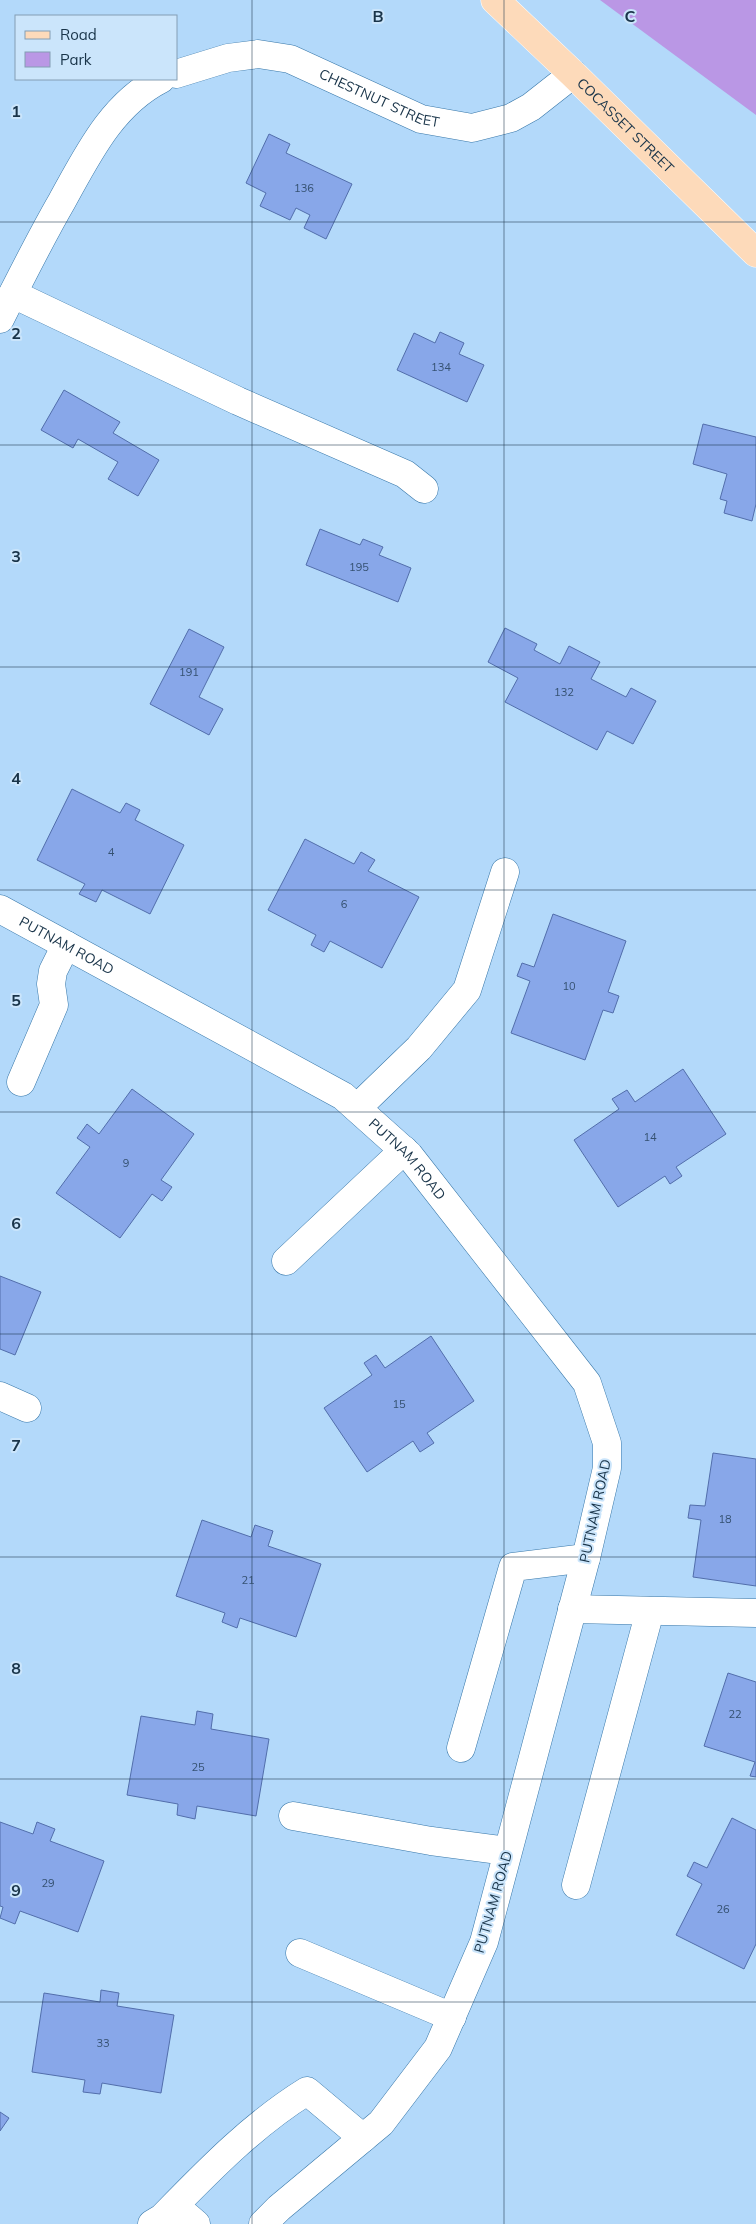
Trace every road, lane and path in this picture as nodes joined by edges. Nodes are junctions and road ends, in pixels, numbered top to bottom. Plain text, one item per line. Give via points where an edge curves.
1 (495, 0) edge
2 (178, 73) edge
3 (574, 74) junction
4 (160, 80) edge
5 (756, 253) edge
6 (13, 294) junction
7 (0, 319) edge
8 (424, 489) dead end
9 (505, 872) dead end
10 (0, 909) edge
11 (66, 945) junction
12 (21, 1082) dead end
13 (357, 1108) junction
14 (404, 1150) junction
15 (286, 1261) dead end
16 (0, 1396) edge
17 (27, 1408) dead end
18 (586, 1558) junction
19 (572, 1609) junction
20 (650, 1611) junction
21 (756, 1613) edge
22 (461, 1748) dead end
23 (293, 1816) dead end
24 (507, 1852) junction
25 (576, 1885) dead end
26 (300, 1953) dead end
27 (452, 2017) junction
28 (364, 2138) junction
29 (175, 2206) junction
30 (152, 2224) edge
31 (196, 2224) edge
32 (263, 2224) edge

1 - 3 main road, COCASSET STREET
2 - 3 street, CHESTNUT STREET via 228,58 258,54 290,59 421,119 472,128 511,118
3 - 5 main road, COCASSET STREET
4 - 6 street via 143,88 116,114 96,140
6 - 7 street
6 - 8 street via 230,397 405,474
9 - 13 street via 467,990 419,1048
10 - 11 street, PUTNAM ROAD
11 - 12 street via 52,978 54,1005
11 - 13 street, PUTNAM ROAD via 343,1096
13 - 14 street, PUTNAM ROAD
14 - 15 street
14 - 18 street, PUTNAM ROAD via 587,1383 607,1443 607,1468
16 - 17 street
18 - 19 street, PUTNAM ROAD
18 - 22 street via 513,1567
19 - 20 street
19 - 24 street, PUTNAM ROAD
20 - 21 street
20 - 25 street
23 - 24 street
24 - 27 street, PUTNAM ROAD via 484,1942
26 - 27 street
27 - 28 street, PUTNAM ROAD via 438,2048 381,2123
28 - 29 street via 307,2091 222,2157
28 - 32 street, PUTNAM ROAD
29 - 30 street
29 - 31 street

